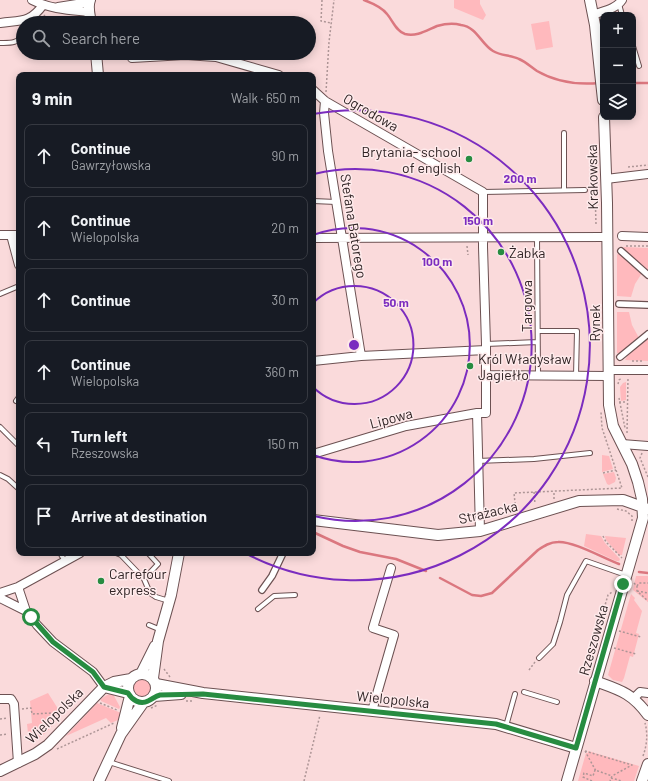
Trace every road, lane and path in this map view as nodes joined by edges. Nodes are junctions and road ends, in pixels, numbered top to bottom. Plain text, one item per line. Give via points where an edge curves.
1 (32, 0) edge
2 (322, 0) edge
3 (334, 0) edge
4 (590, 0) edge
5 (621, 2) edge
6 (89, 4) edge
7 (44, 5) junction
8 (622, 12) edge
9 (593, 15) junction
10 (34, 16) edge
11 (90, 16) edge
12 (16, 22) edge
13 (0, 23) edge
14 (331, 23) junction
15 (16, 41) edge
16 (0, 43) edge
17 (634, 48) edge
18 (97, 60) edge
19 (226, 60) edge
20 (639, 66) dead end
21 (98, 72) edge
22 (268, 72) edge
23 (601, 84) edge
24 (316, 93) edge
25 (325, 101) junction
26 (604, 120) edge
27 (564, 133) dead end
28 (648, 165) edge
29 (628, 167) dead end
30 (648, 174) edge
31 (606, 179) junction
32 (564, 190) junction
33 (585, 190) dead end
34 (595, 190) dead end
35 (483, 192) junction
36 (316, 201) edge
37 (337, 202) junction
38 (596, 224) dead end
39 (15, 235) edge
40 (0, 236) edge
41 (622, 236) dead end
42 (483, 237) junction
43 (537, 237) junction
44 (607, 237) junction
45 (648, 237) edge
46 (316, 238) edge
47 (342, 238) junction
48 (468, 246) dead end
49 (648, 246) edge
50 (620, 248) joint
51 (468, 255) dead end
52 (648, 275) edge
53 (16, 287) edge
54 (0, 294) edge
55 (620, 304) dead end
56 (648, 305) edge
57 (538, 331) junction
58 (648, 334) edge
59 (537, 342) junction
60 (486, 347) junction
61 (361, 356) junction
62 (620, 357) dead end
63 (316, 361) edge
64 (648, 370) edge
65 (608, 373) junction
66 (486, 375) junction
67 (538, 376) junction
68 (576, 376) junction
69 (624, 378) dead end
70 (628, 378) dead end
71 (618, 386) dead end
72 (618, 395) dead end
73 (619, 402) junction
74 (627, 402) junction
75 (600, 407) dead end
76 (477, 413) junction
77 (0, 427) edge
78 (16, 443) edge
79 (622, 444) junction
80 (647, 448) edge
81 (316, 453) edge
82 (590, 453) dead end
83 (477, 461) junction
84 (643, 466) junction
85 (648, 466) edge
86 (616, 470) junction
87 (603, 473) dead end
88 (0, 475) edge
89 (648, 477) edge
90 (16, 486) edge
91 (534, 492) junction
92 (535, 508) dead end
93 (611, 508) dead end
94 (646, 508) edge
95 (517, 514) dead end
96 (316, 520) edge
97 (632, 524) dead end
98 (480, 531) junction
99 (603, 536) dead end
100 (625, 552) dead end
101 (62, 556) edge
102 (74, 556) edge
103 (122, 556) edge
104 (151, 556) edge
105 (173, 556) edge
106 (178, 556) edge
107 (282, 556) edge
108 (64, 561) junction
109 (391, 568) dead end
110 (144, 579) junction
111 (629, 579) junction
112 (647, 583) edge
113 (637, 586) junction
114 (18, 587) junction
115 (262, 590) dead end
116 (637, 590) junction
117 (648, 592) edge
118 (0, 593) edge
119 (295, 595) dead end
120 (0, 598) edge
121 (170, 598) junction
122 (648, 601) edge
123 (258, 609) dead end
124 (26, 611) junction
125 (148, 625) dead end
126 (162, 630) junction
127 (617, 636) dead end
128 (640, 637) dead end
129 (158, 641) junction
130 (615, 642) dead end
131 (636, 654) dead end
132 (539, 658) dead end
133 (162, 665) dead end
134 (532, 666) dead end
135 (529, 670) dead end
136 (141, 674) junction
137 (131, 679) junction
138 (154, 681) junction
139 (173, 681) dead end
140 (596, 681) junction
141 (104, 687) junction
142 (524, 692) dead end
143 (648, 693) edge
144 (129, 694) junction
145 (515, 694) dead end
146 (200, 697) junction
147 (0, 699) edge
148 (633, 699) junction
149 (97, 701) dead end
150 (156, 701) junction
151 (183, 701) dead end
152 (557, 702) dead end
153 (145, 707) junction
154 (15, 709) junction
155 (372, 711) junction
156 (123, 712) dead end
157 (320, 713) dead end
158 (58, 719) dead end
159 (646, 719) edge
160 (119, 721) dead end
161 (506, 727) junction
162 (121, 734) junction
163 (576, 748) junction
164 (51, 752) dead end
165 (645, 761) edge
166 (109, 762) junction
167 (18, 763) junction
168 (0, 771) edge
169 (596, 771) junction
170 (580, 774) dead end
171 (583, 775) dead end
172 (612, 777) junction
173 (100, 781) edge
174 (169, 781) edge
175 (304, 781) edge
176 (567, 781) edge
177 (592, 781) edge
178 (610, 781) edge
179 (622, 781) edge
180 (642, 781) edge

1 - 7 street
2 - 14 path via 321,21
3 - 14 path
4 - 9 street
5 - 8 lane
5 - 9 street
6 - 7 street via 67,10
6 - 11 street
7 - 10 street
9 - 23 street
12 - 13 street
14 - 25 path
15 - 16 lane
17 - 20 lane
18 - 21 street
19 - 22 street
24 - 25 street, Ogrodowa
25 - 35 street, Ogrodowa
25 - 37 street, Stefana Batorego via 324,113
26 - 31 street, Krakowska
27 - 32 lane
28 - 29 path
30 - 31 street
31 - 44 street, Krakowska
32 - 33 lane
32 - 35 lane
34 - 38 path
35 - 42 street
36 - 37 lane
37 - 47 street, Stefana Batorego
39 - 40 street
41 - 45 street
42 - 43 street
42 - 47 street
42 - 60 street
43 - 44 street
43 - 57 lane, Targowa
44 - 65 street, Rynek
46 - 47 street
47 - 61 street, Stefana Batorego
48 - 51 path
49 - 50 path
50 - 52 street
53 - 54 lane
55 - 56 street
57 - 59 lane, Targowa
57 - 68 lane via 577,331
58 - 62 street
59 - 60 lane
59 - 67 lane, Targowa
60 - 61 street
60 - 66 street
61 - 63 street
64 - 65 street
65 - 68 street
65 - 79 street, Rzeszowska via 610,414
66 - 67 street
66 - 76 street via 486,413
67 - 68 street
69 - 71 path via 619,380
70 - 74 path
72 - 73 path
73 - 74 path
73 - 74 path via 627,437
75 - 86 path via 602,428
76 - 81 street, Lipowa via 406,426
76 - 83 street
77 - 78 lane
79 - 80 street
79 - 94 street, Rzeszowska via 636,475
80 - 84 path via 640,458
82 - 83 lane via 534,459
83 - 98 street
84 - 85 path
84 - 89 path
86 - 87 path
86 - 91 path via 622,488
88 - 90 lane
91 - 92 path
91 - 95 path via 514,493
93 - 97 path via 628,512
94 - 98 street, Strażacka via 623,500 579,501
94 - 111 street, Rzeszowska
96 - 98 street, Strażacka via 438,535
99 - 100 path via 619,556 623,558
101 - 108 lane
102 - 108 street
103 - 110 lane
104 - 110 lane via 158,564
105 - 121 street
106 - 121 street
107 - 115 street
108 - 114 street
109 - 155 street via 373,628 394,635
110 - 121 lane via 150,593 156,597
111 - 113 path
111 - 132 lane via 586,561 567,595 553,644
111 - 140 street, Rzeszowska
112 - 113 path via 639,582
113 - 116 path
114 - 118 street
114 - 124 street
116 - 117 path
116 - 122 path
119 - 123 lane via 274,596
120 - 124 street
121 - 126 street
124 - 141 street via 53,642 93,672
125 - 126 lane
126 - 129 street
127 - 128 path via 619,631
129 - 136 street
129 - 138 street
130 - 131 path via 614,648
133 - 139 path
134 - 135 path
136 - 137 street
136 - 138 street
137 - 141 street, Wielopolska
137 - 144 street via 128,684
138 - 146 street, Wielopolska
138 - 150 street via 157,688
140 - 148 street via 622,691
140 - 163 street, Rzeszowska
141 - 144 street, Wielopolska
141 - 167 street, Wielopolska via 48,745
142 - 152 lane
143 - 148 street via 640,692
144 - 153 street
144 - 162 street
145 - 161 lane
146 - 150 street, Wielopolska via 160,695
146 - 151 path
146 - 155 street, Wielopolska
147 - 154 street via 11,699
148 - 159 street
149 - 156 path
150 - 153 path
150 - 153 street via 150,701
153 - 162 street
154 - 158 path via 31,708 32,714 52,713
154 - 167 street
155 - 161 street, Wielopolska
157 - 175 path
159 - 165 path
160 - 164 path
161 - 163 street, Wielopolska
162 - 166 street
163 - 176 street, Rzeszowska
165 - 180 street
166 - 173 street
166 - 174 lane
167 - 168 street, Wielopolska
169 - 172 path
169 - 172 path via 585,751 632,766
169 - 177 path via 593,776 584,773 583,777
170 - 171 path
172 - 178 path
172 - 179 path

